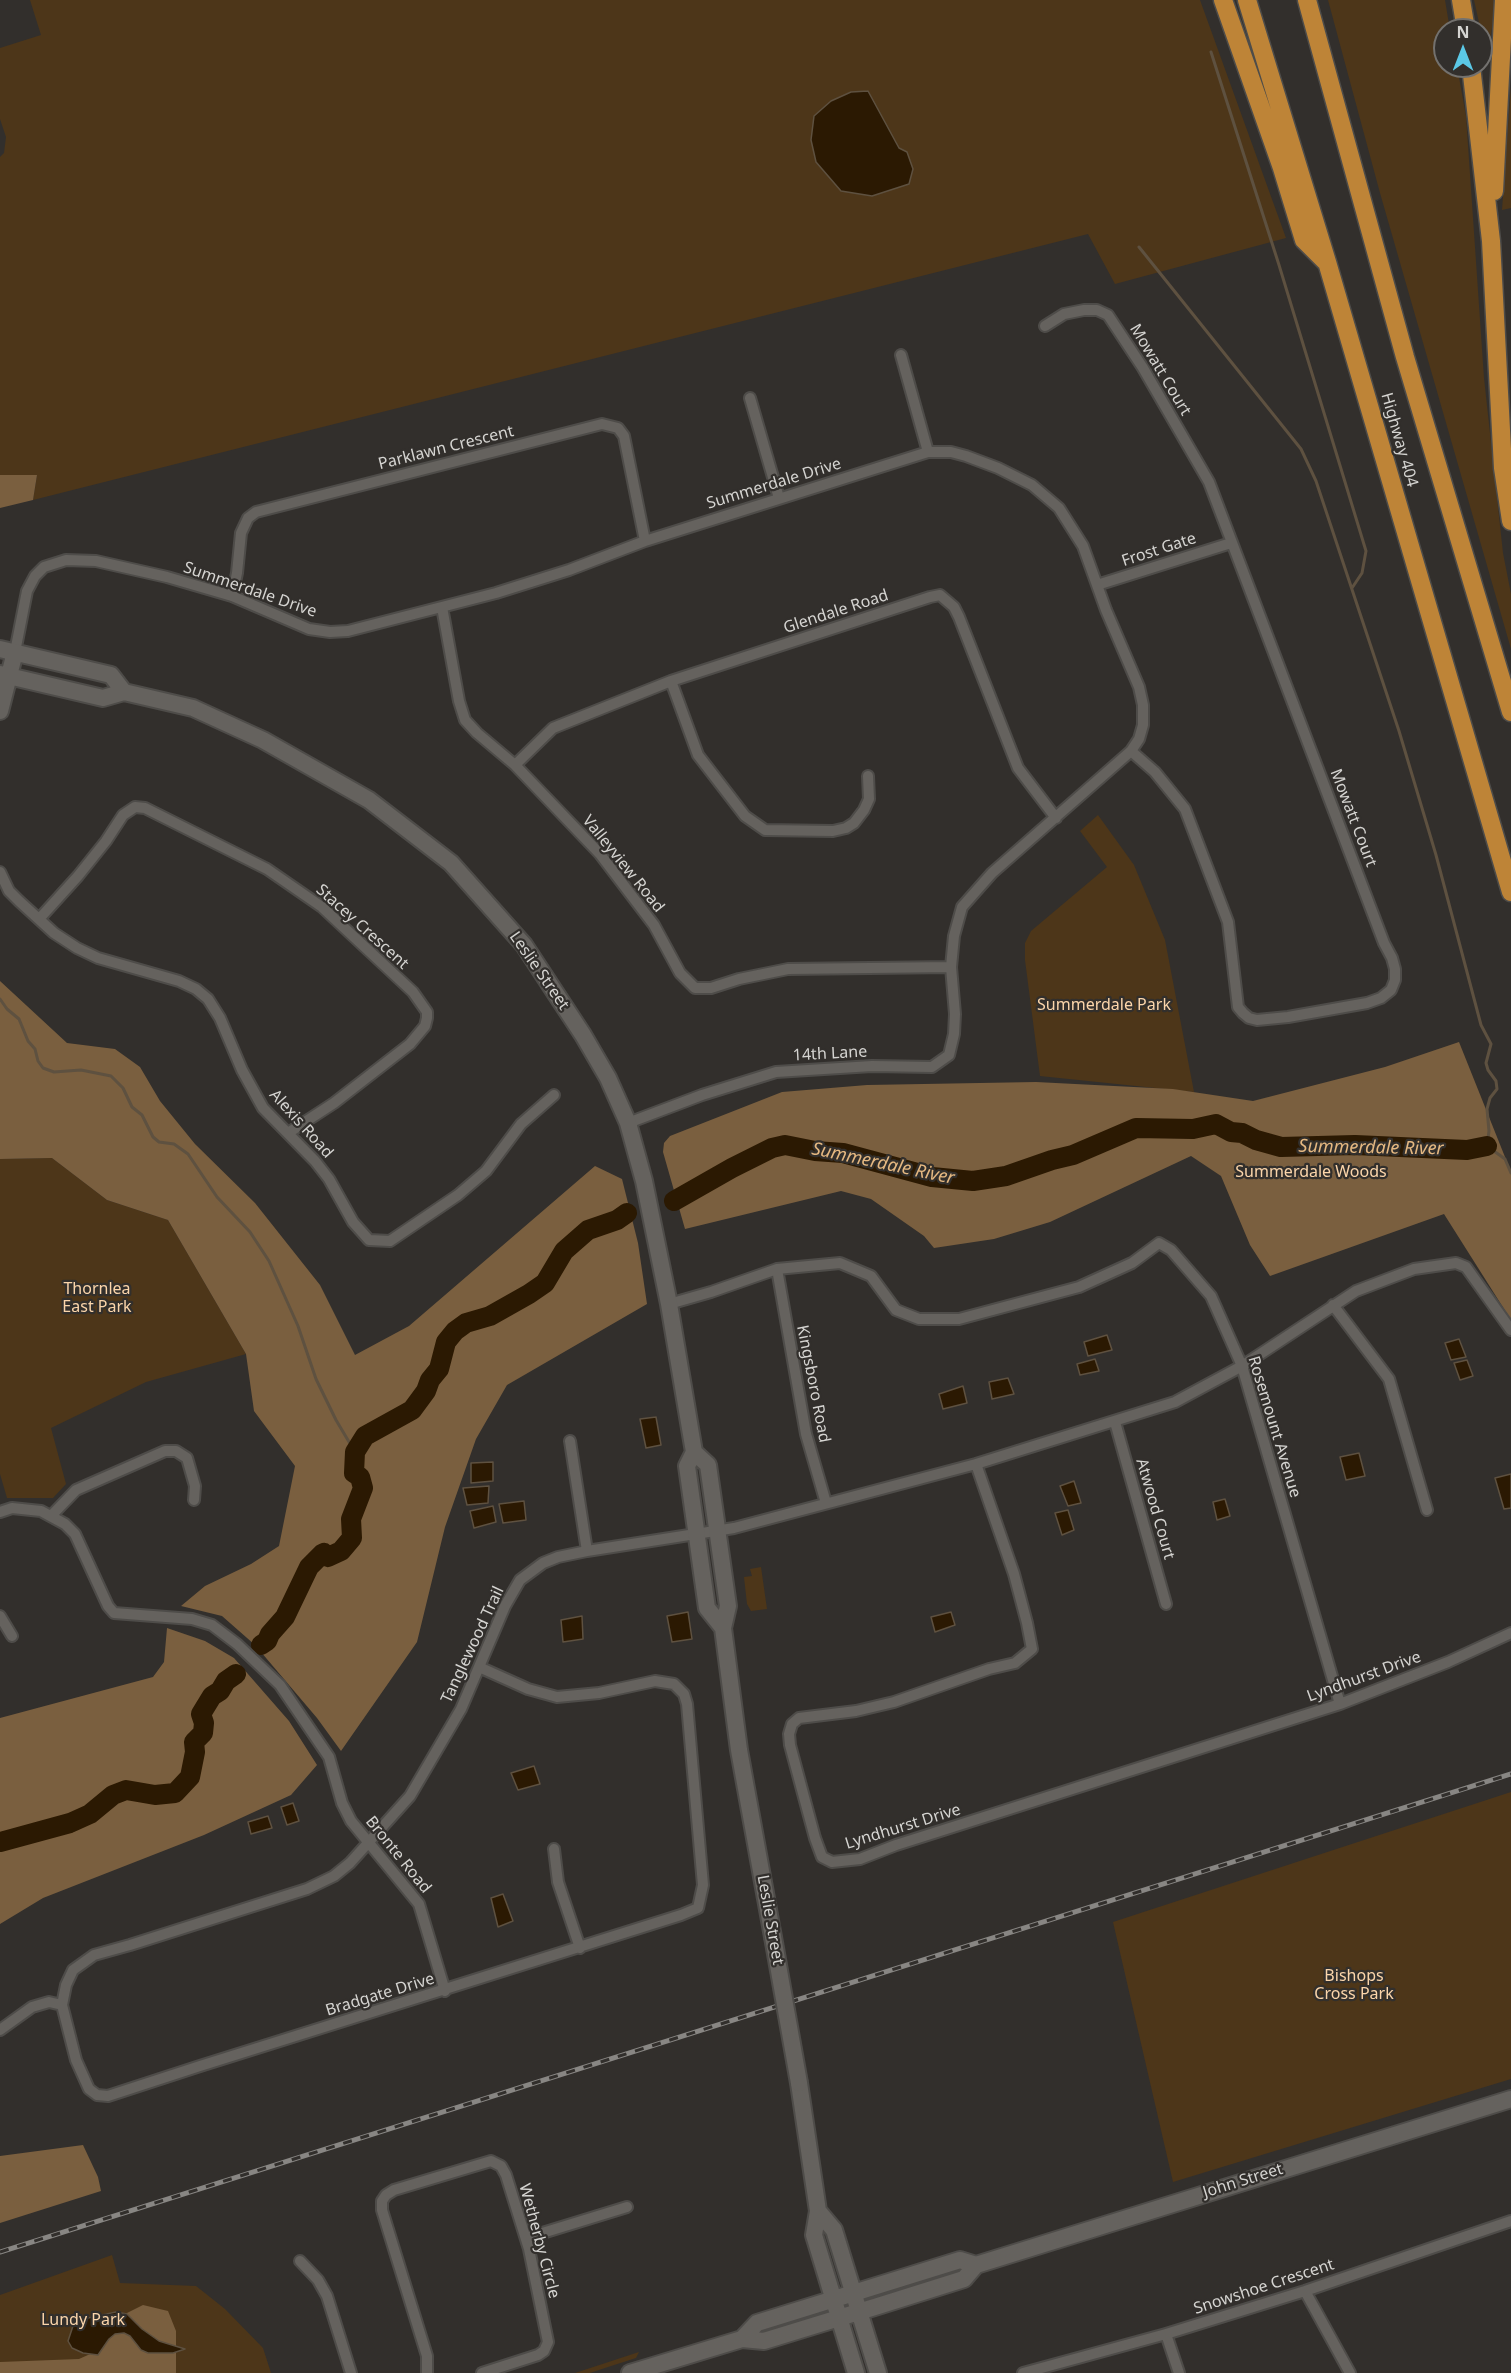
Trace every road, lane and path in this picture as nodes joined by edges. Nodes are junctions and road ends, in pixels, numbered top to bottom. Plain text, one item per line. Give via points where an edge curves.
1 (1211, 0) edge
2 (1223, 0) edge
3 (1247, 0) edge
4 (1307, 0) edge
5 (1461, 0) edge
6 (1504, 0) edge
7 (1464, 18) edge
8 (1248, 71) junction
9 (1472, 78) edge
10 (1491, 241) junction
11 (1327, 262) junction
12 (1045, 326) dead end
13 (901, 355) dead end
14 (750, 398) dead end
15 (928, 452) junction
16 (779, 498) junction
17 (1511, 521) edge
18 (645, 541) junction
19 (1231, 543) junction
20 (1096, 585) junction
21 (232, 596) junction
22 (442, 607) junction
23 (7, 650) edge
24 (4, 675) edge
25 (671, 681) junction
26 (124, 692) junction
27 (0, 711) edge
28 (1511, 712) edge
29 (1131, 751) junction
30 (515, 765) junction
31 (868, 776) dead end
32 (1056, 818) junction
33 (0, 872) edge
34 (1511, 892) edge
35 (40, 918) junction
36 (951, 967) junction
37 (554, 1095) dead end
38 (628, 1123) junction
39 (288, 1133) junction
40 (777, 1269) junction
41 (669, 1304) junction
42 (1333, 1305) junction
43 (1511, 1330) edge
44 (1242, 1366) junction
45 (1115, 1422) junction
46 (570, 1441) dead end
47 (694, 1452) junction
48 (976, 1464) junction
49 (194, 1500) dead end
50 (826, 1503) junction
51 (1427, 1510) dead end
52 (0, 1512) edge
53 (51, 1516) junction
54 (716, 1531) junction
55 (696, 1533) junction
56 (587, 1551) junction
57 (1166, 1604) dead end
58 (0, 1616) edge
59 (723, 1628) junction
60 (1511, 1633) edge
61 (12, 1636) dead end
62 (479, 1667) junction
63 (1340, 1704) junction
64 (368, 1844) junction
65 (554, 1850) dead end
66 (580, 1948) junction
67 (445, 1991) junction
68 (63, 2005) junction
69 (0, 2030) edge
70 (1511, 2099) edge
71 (627, 2207) dead end
72 (818, 2211) junction
73 (1511, 2221) edge
74 (526, 2238) junction
75 (300, 2261) dead end
76 (976, 2265) junction
77 (1305, 2291) junction
78 (853, 2293) junction
79 (834, 2299) junction
80 (859, 2311) junction
81 (839, 2318) junction
82 (1166, 2334) junction
83 (742, 2339) junction
84 (351, 2373) edge
85 (427, 2373) edge
86 (482, 2373) edge
87 (630, 2373) edge
88 (856, 2373) edge
89 (878, 2373) edge
90 (1023, 2373) edge
91 (1179, 2373) edge
92 (1350, 2373) edge

1 - 8 highway via 1232,47
2 - 8 highway
3 - 11 highway, Highway 404
4 - 28 highway, Highway 404 via 1405,357
5 - 7 highway
6 - 10 highway
8 - 11 highway via 1304,240
9 - 10 highway
10 - 17 highway via 1503,468
11 - 34 highway, Highway 404
12 - 19 street, Mowatt Court via 1084,310 1108,315 1209,482
13 - 15 street
14 - 16 street
15 - 16 street, Summerdale Drive
15 - 20 street, Summerdale Drive via 951,452 982,461 1038,490 1059,508 1083,546
16 - 18 street, Summerdale Drive
18 - 21 street, Parklawn Crescent via 624,436 618,428 602,424 256,512 248,518 241,533
18 - 22 street, Summerdale Drive via 569,570
19 - 20 street, Frost Gate
19 - 29 street, Mowatt Court via 1392,958 1395,980 1391,990 1367,1003 1298,1016 1257,1020 1243,1013 1238,1007 1228,922 1185,809 1155,772
20 - 29 street, Summerdale Drive via 1143,705 1143,725
21 - 22 street, Summerdale Drive via 309,628 330,632
21 - 23 street, Summerdale Drive via 96,561 66,560 44,567 35,576
22 - 30 street, Valleyview Road via 462,713 477,733
23 - 24 main road
23 - 26 main road, Leslie Street via 111,675
24 - 26 main road, Leslie Street via 103,698
24 - 27 main road
25 - 30 street, Glendale Road via 553,728
25 - 31 street via 698,755 745,816 765,830 846,828 854,823 869,799
25 - 32 street, Glendale Road via 940,596 954,607 959,617 1018,768
26 - 38 main road, Leslie Street via 193,708 263,740 369,800 451,863 524,945 598,1061
29 - 32 street, Summerdale Drive
30 - 36 street, Valleyview Road via 600,854 654,925 680,973 695,988 711,988 750,976 804,967
32 - 36 street, Summerdale Drive via 992,873 962,907
33 - 35 street, Alexis Road via 9,891
35 - 39 street, Alexis Road via 54,933 98,958 196,989 220,1017 262,1108
35 - 39 street, Stacey Crescent via 78,876 123,815 135,807 145,808 267,869 329,914 413,992 427,1018 410,1044
36 - 38 street, 14th Lane via 955,1014 952,1047 949,1055 932,1067 776,1072
37 - 39 street, Alexis Road via 521,1124 486,1171 390,1241 369,1240 361,1234 329,1179
38 - 41 main road, Leslie Street
40 - 41 street, Rosemount Avenue
40 - 44 street, Rosemount Avenue via 840,1263 872,1276 896,1310 919,1319 959,1319 1079,1287 1132,1263 1159,1243 1171,1250 1211,1296
40 - 50 street, Kingsboro Road via 806,1434
41 - 47 main road, Leslie Street
42 - 43 street via 1397,1274 1456,1263 1466,1267
42 - 44 street
42 - 51 street via 1389,1379
44 - 45 street via 1175,1402
44 - 63 street, Rosemount Avenue
45 - 48 street
45 - 57 street, Atwood Court
46 - 56 street
47 - 54 main road, Leslie Street via 708,1465
47 - 55 main road, Leslie Street via 687,1466
48 - 50 street
48 - 63 street, Lyndhurst Drive via 1014,1574 1032,1649 1015,1663 894,1702 799,1718 792,1724 790,1745 819,1851 827,1860 860,1859
49 - 53 street via 195,1486 187,1458 176,1451 165,1451 76,1490
50 - 54 street
52 - 53 street, Bronte Road via 28,1509
53 - 64 street, Bronte Road via 75,1534 114,1613 192,1619 212,1625 280,1685 329,1757 342,1803
54 - 55 street, Tanglewood Trail
54 - 59 main road, Leslie Street via 728,1606
55 - 56 street, Tanglewood Trail
55 - 59 main road, Leslie Street via 707,1608
56 - 62 street, Tanglewood Trail via 543,1563 520,1580
58 - 61 street
59 - 72 main road, Leslie Street, bridge via 739,1750
60 - 63 street, Lyndhurst Drive
62 - 64 street, Tanglewood Trail via 456,1718 410,1796
62 - 66 street, Bradgate Drive via 528,1689 557,1696 599,1693 655,1681 674,1684 684,1694 703,1885 698,1908
64 - 67 street, Bronte Road via 419,1904
64 - 68 street, Bradgate Drive via 334,1876 307,1889 94,1954 73,1970
65 - 66 street via 558,1882
66 - 67 street, Bradgate Drive
67 - 68 street, Bradgate Drive via 108,2096 88,2090 76,2060
68 - 69 street via 49,2002 32,2007
70 - 76 main road, John Street
71 - 74 street
72 - 78 main road, Leslie Street via 834,2230
72 - 79 main road, Leslie Street via 814,2235
73 - 77 street, Snowshoe Crescent
74 - 85 street, Wetherby Circle via 505,2172 495,2162 394,2190 384,2198 382,2210 428,2359
74 - 86 street, Wetherby Circle via 547,2345 538,2355
75 - 84 street via 327,2296
76 - 78 main road, John Street via 960,2260
76 - 80 main road, John Street via 964,2279
77 - 82 street, Snowshoe Crescent
77 - 92 street
78 - 79 main road, John Street
78 - 80 main road, Leslie Street
79 - 81 main road, Leslie Street
79 - 83 main road, John Street via 757,2323
80 - 81 main road, John Street
80 - 89 main road, Leslie Street
81 - 83 main road, John Street via 764,2341
81 - 88 main road, Leslie Street
82 - 90 street, Snowshoe Crescent
82 - 91 street
83 - 87 main road, John Street

